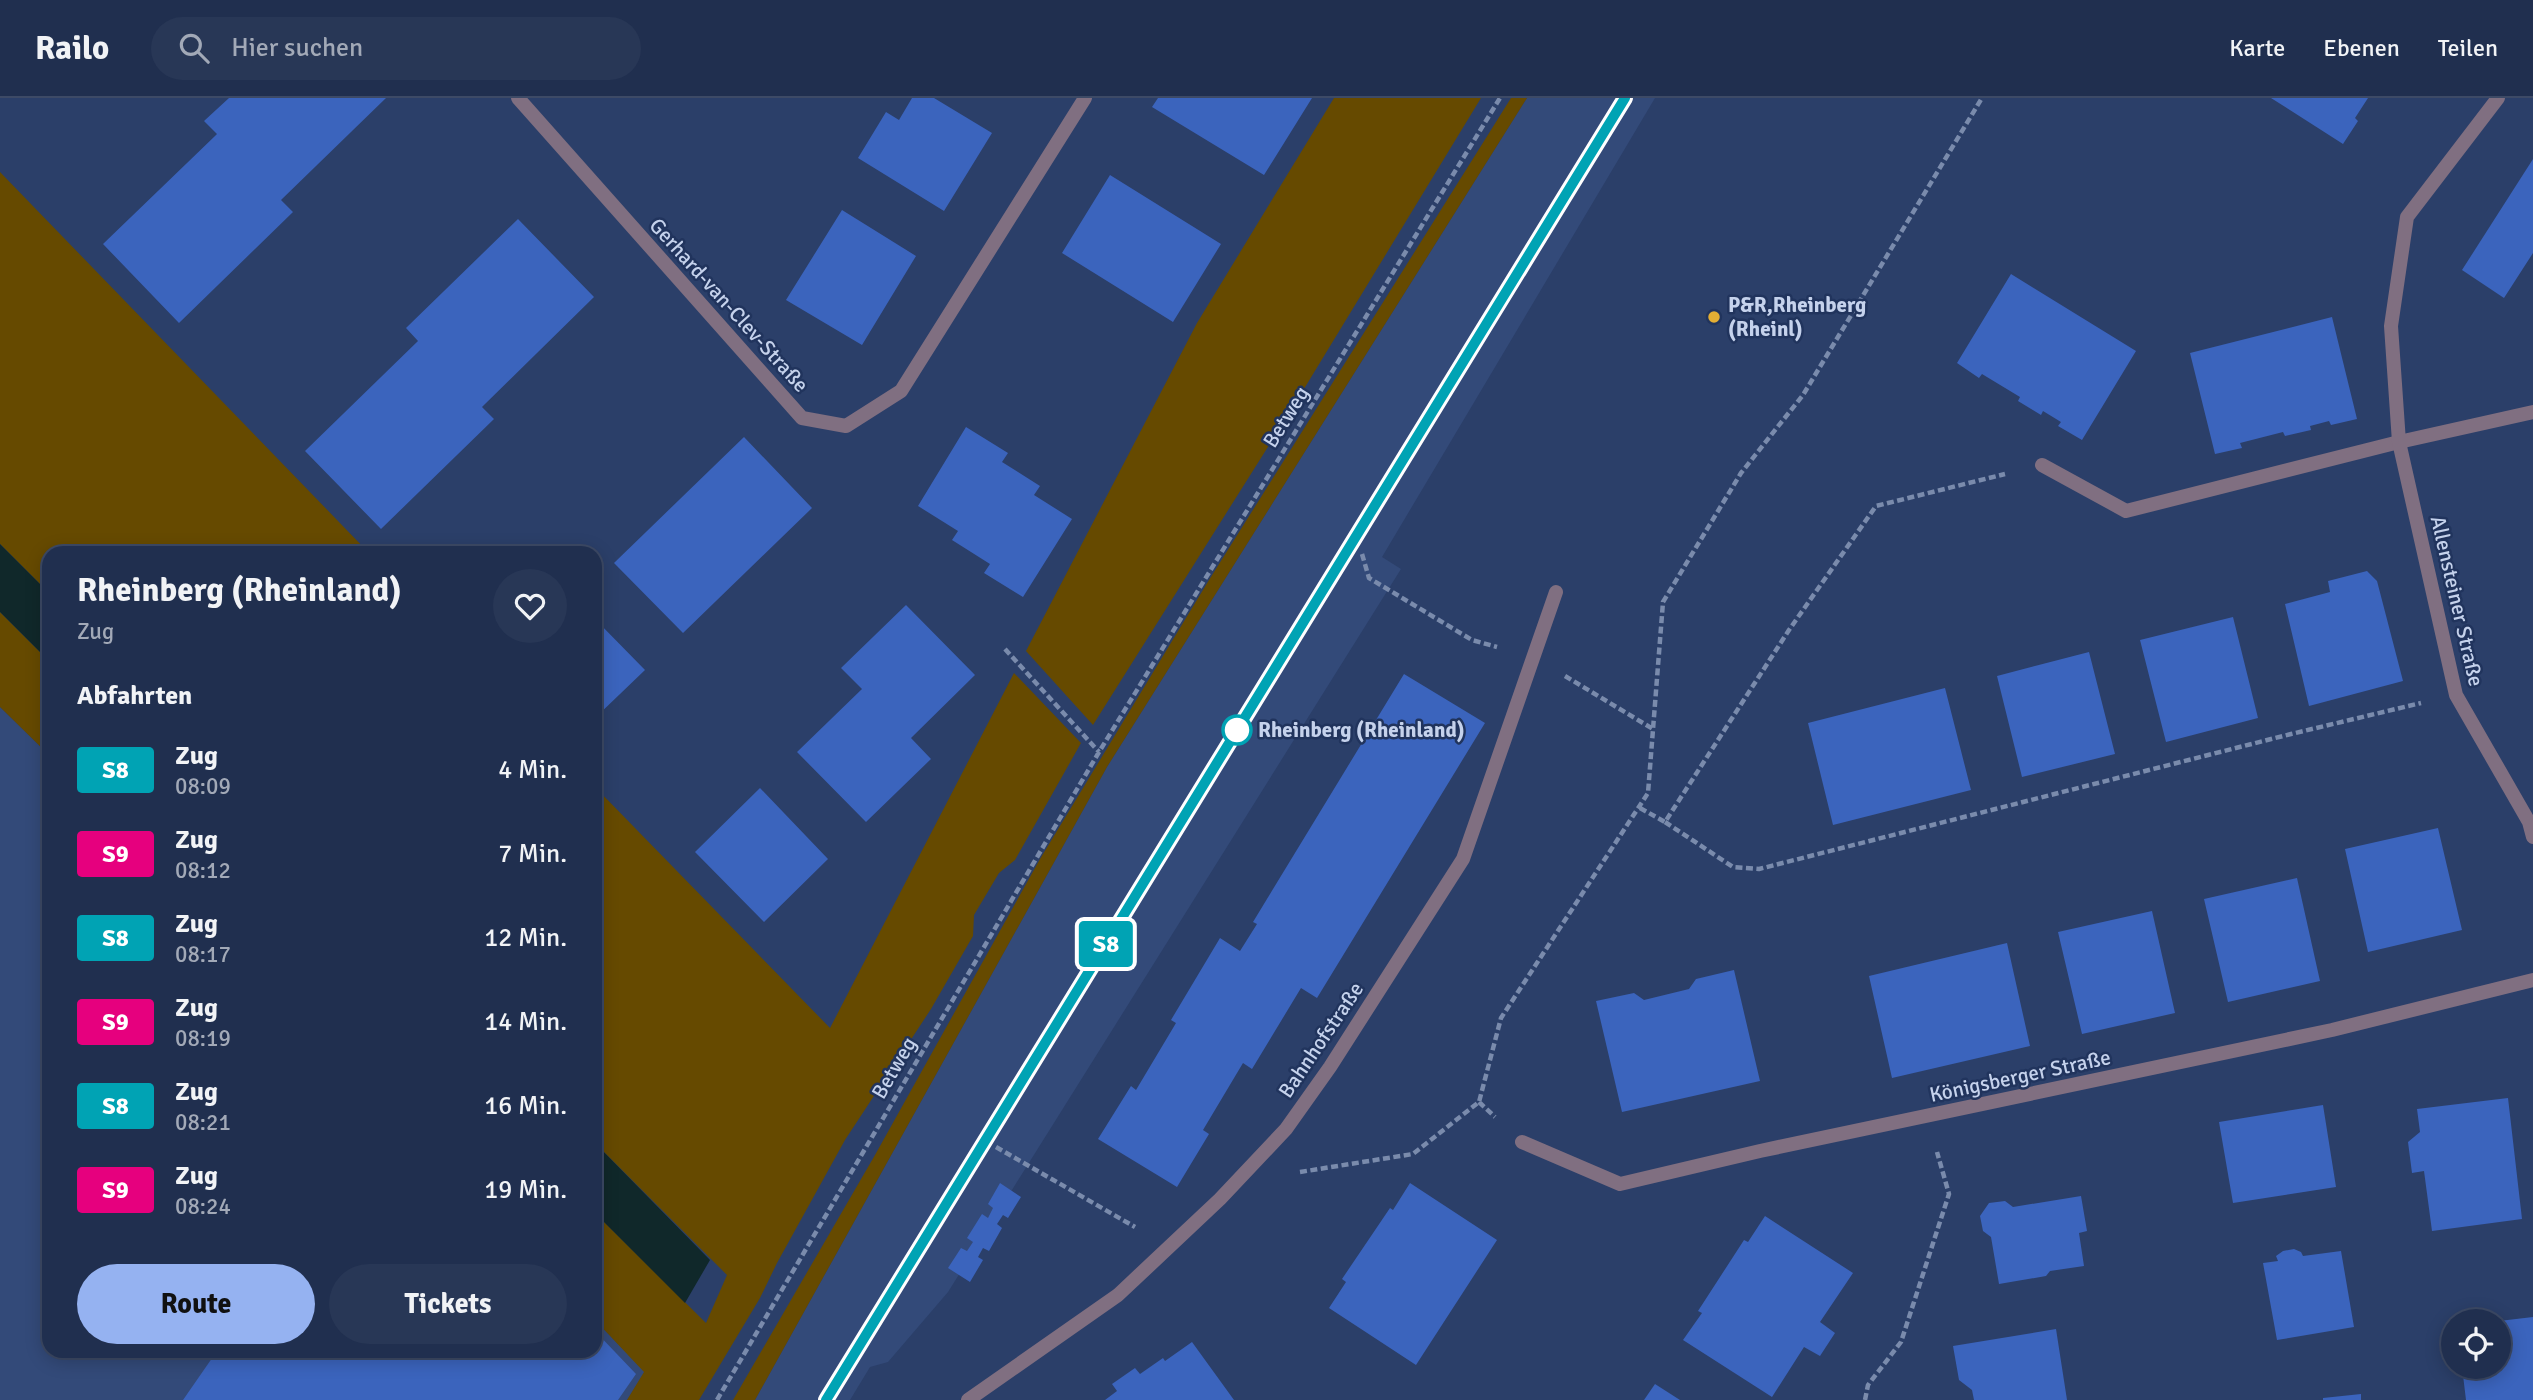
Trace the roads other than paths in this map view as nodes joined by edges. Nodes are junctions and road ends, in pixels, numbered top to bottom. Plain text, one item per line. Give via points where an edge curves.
1 (518, 98) edge
2 (1085, 98) edge
3 (2498, 98) edge
4 (2533, 412) edge
5 (2399, 442) junction
6 (2042, 465) road end
7 (1556, 592) dead end
8 (2533, 837) edge
9 (2533, 980) edge
10 (1522, 1142) dead end
11 (968, 1400) edge

1 - 2 street, Gerhard-van-Clev-Straße via 802,418 846,426 901,391
3 - 5 street, Allensteiner Straße via 2407,217 2391,326
4 - 5 street
5 - 6 street via 2126,511
5 - 8 street, Allensteiner Straße via 2456,695 2529,821
7 - 11 street, Bahnhofstraße via 1463,859 1286,1129 1118,1295
9 - 10 street, Königsberger Straße via 2332,1030 1620,1184

